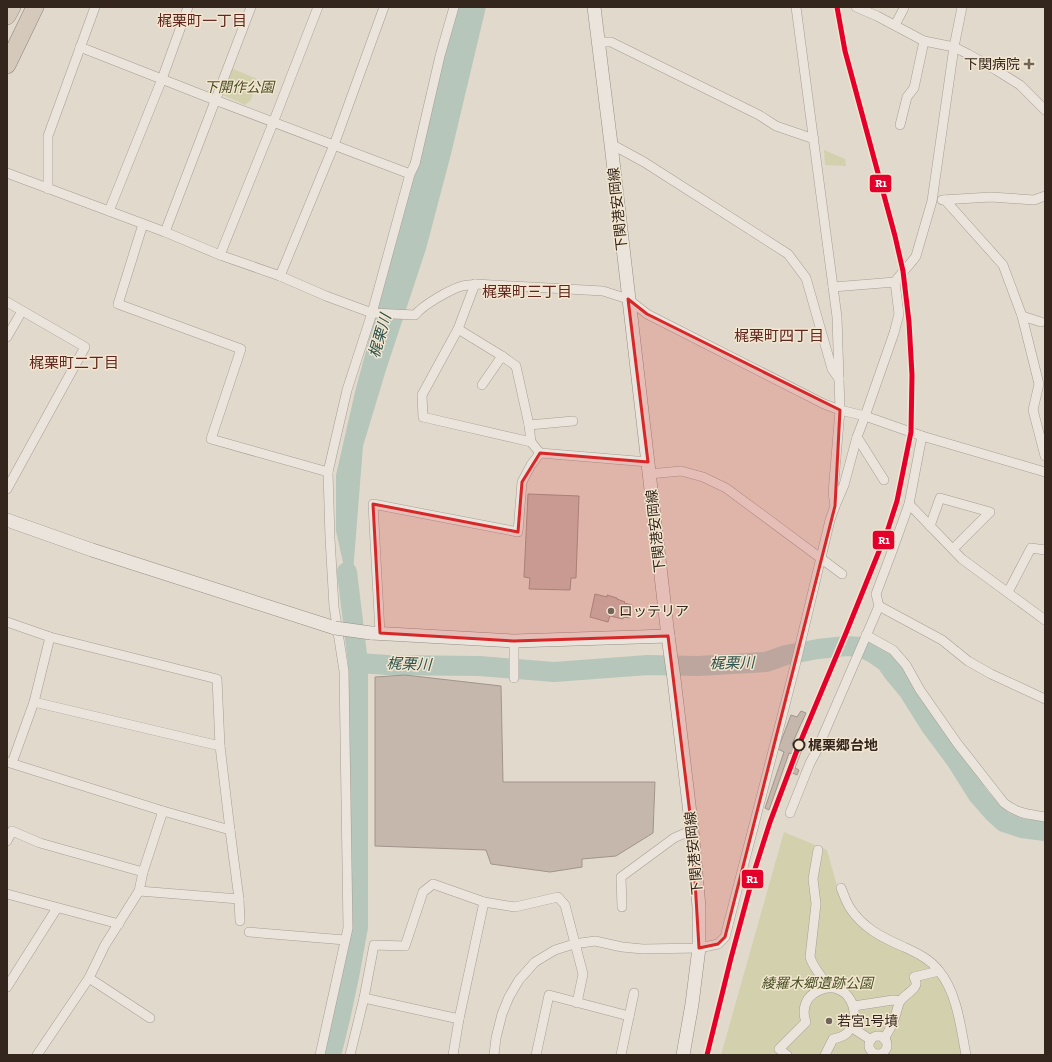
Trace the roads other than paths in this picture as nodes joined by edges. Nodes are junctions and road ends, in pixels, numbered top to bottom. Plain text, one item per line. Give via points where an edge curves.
1 (12, 7) edge
2 (35, 7) edge
3 (95, 7) edge
4 (188, 7) edge
5 (252, 7) edge
6 (318, 7) edge
7 (384, 7) edge
8 (594, 7) edge
9 (796, 7) edge
10 (856, 7) edge
11 (904, 7) edge
12 (962, 7) edge
13 (451, 8) edge
14 (7, 16) edge
15 (894, 25) junction
16 (924, 41) junction
17 (598, 42) junction
18 (954, 46) junction
19 (80, 47) junction
20 (7, 66) edge
21 (162, 79) junction
22 (215, 100) junction
23 (1045, 110) edge
24 (273, 123) junction
25 (900, 125) dead end
26 (814, 139) junction
27 (611, 144) junction
28 (334, 145) junction
29 (7, 173) edge
30 (410, 174) junction
31 (48, 189) junction
32 (1045, 196) edge
33 (945, 200) junction
34 (932, 201) junction
35 (109, 211) junction
36 (143, 224) junction
37 (165, 232) junction
38 (220, 255) junction
39 (280, 276) junction
40 (894, 282) junction
41 (475, 284) junction
42 (833, 287) junction
43 (628, 299) junction
44 (7, 302) edge
45 (22, 311) junction
46 (372, 313) junction
47 (1022, 316) junction
48 (1041, 322) dead end
49 (458, 329) junction
50 (7, 336) edge
51 (502, 356) junction
52 (839, 379) junction
53 (1042, 384) edge
54 (482, 385) dead end
55 (840, 410) junction
56 (865, 416) junction
57 (573, 421) dead end
58 (529, 425) junction
59 (922, 436) junction
60 (857, 437) junction
61 (531, 442) junction
62 (540, 453) junction
63 (1045, 456) edge
64 (649, 468) junction
65 (328, 472) junction
66 (1045, 472) edge
67 (884, 480) dead end
68 (7, 489) edge
69 (909, 504) junction
70 (835, 506) junction
71 (7, 520) edge
72 (930, 526) junction
73 (953, 549) junction
74 (1045, 550) edge
75 (821, 558) junction
76 (842, 574) dead end
77 (1008, 592) junction
78 (878, 606) junction
79 (1045, 620) edge
80 (7, 622) edge
81 (376, 633) junction
82 (668, 636) junction
83 (866, 637) junction
84 (50, 638) junction
85 (514, 641) junction
86 (514, 678) dead end
87 (1045, 699) edge
88 (34, 702) junction
89 (220, 746) junction
90 (10, 763) edge
91 (163, 811) junction
92 (790, 813) dead end
93 (1045, 817) edge
94 (10, 830) edge
95 (230, 830) junction
96 (692, 830) junction
97 (7, 841) edge
98 (818, 850) dead end
99 (143, 872) junction
100 (841, 888) dead end
101 (140, 891) junction
102 (7, 894) edge
103 (239, 899) junction
104 (484, 902) junction
105 (57, 908) junction
106 (622, 908) dead end
107 (240, 922) dead end
108 (119, 924) junction
109 (249, 932) dead end
110 (345, 940) junction
111 (574, 944) junction
112 (699, 948) junction
113 (939, 971) junction
114 (89, 978) junction
115 (7, 987) edge
116 (828, 987) junction
117 (634, 993) dead end
118 (364, 998) junction
119 (900, 1001) junction
120 (577, 1003) junction
121 (854, 1006) junction
122 (629, 1016) junction
123 (150, 1018) dead end
124 (459, 1020) junction
125 (851, 1027) junction
126 (884, 1038) junction
127 (871, 1040) junction
128 (872, 1053) edge
129 (37, 1055) edge
130 (320, 1055) edge
131 (350, 1055) edge
132 (453, 1055) edge
133 (494, 1055) edge
134 (536, 1055) edge
135 (620, 1055) edge
136 (683, 1055) edge
137 (787, 1055) edge
138 (825, 1055) edge
139 (966, 1055) edge

1 - 14 highway
2 - 20 highway
3 - 19 street
4 - 21 street
5 - 22 street
6 - 24 street
7 - 28 street
8 - 17 main road, 下関港安岡線
9 - 26 street
10 - 15 street
11 - 15 street
12 - 18 street
13 - 30 street
15 - 16 street
16 - 18 street
16 - 25 street via 914,88 907,97
17 - 26 street via 611,42 759,115 776,126
17 - 27 main road, 下関港安岡線
18 - 23 street via 1020,85
18 - 34 street
19 - 21 street
19 - 31 street via 48,136
21 - 22 street
21 - 35 street
22 - 24 street
22 - 37 street
24 - 28 street
24 - 38 street
26 - 42 street
27 - 43 main road, 下関港安岡線
27 - 52 street via 644,162 788,254 806,278 832,369
28 - 30 street
28 - 39 street
29 - 31 street
30 - 46 street
31 - 35 street
32 - 33 street via 1034,200 991,197
33 - 34 street
33 - 47 street via 1003,265
34 - 40 street via 916,256
35 - 36 street
36 - 37 street
36 - 65 street via 118,304 241,349 211,439
37 - 38 street
38 - 39 street
39 - 46 street
40 - 42 street
40 - 56 street via 900,314
41 - 43 street via 603,292
41 - 46 street via 451,290 419,309 415,315
41 - 49 street
42 - 52 street via 837,317
43 - 55 street via 647,314
43 - 64 main road, 下関港安岡線
44 - 45 street
45 - 50 street
45 - 68 street via 86,347
46 - 65 street via 347,390
47 - 48 street
47 - 53 street
49 - 51 street
49 - 61 street via 422,395 423,417
51 - 54 street
51 - 58 street via 516,366
52 - 55 street
53 - 63 street via 1033,410
55 - 56 street
55 - 70 street via 833,493
56 - 59 street
56 - 60 street
57 - 58 street
58 - 61 street
59 - 66 street
59 - 69 street
60 - 67 street
60 - 70 street via 844,485
61 - 62 street
62 - 64 street
62 - 81 street via 522,482 518,532 373,504
64 - 75 street via 703,476 726,488
64 - 82 main road, 下関港安岡線
65 - 110 street via 334,607 344,671 348,928
69 - 72 street
69 - 78 street via 876,594
70 - 75 street
71 - 81 main road, bridge via 335,628
72 - 73 street
72 - 73 street via 940,498 990,512
73 - 77 street via 962,559
74 - 77 street via 1031,548
75 - 76 street
75 - 112 street via 725,937 718,944
77 - 79 street
78 - 83 street
78 - 87 street via 942,640 968,661 991,674
80 - 84 street
81 - 85 main road
82 - 85 main road
82 - 96 main road, 下関港安岡線
83 - 92 street
83 - 93 street via 893,650 906,665 957,743 1004,803 1012,809
84 - 88 street
84 - 89 street via 217,679
85 - 86 street
88 - 89 street
88 - 90 street
89 - 95 street
90 - 91 street
91 - 95 street
91 - 99 street
94 - 97 street
94 - 99 street via 40,843
95 - 103 street
96 - 106 street via 674,838 621,877
96 - 112 main road, 下関港安岡線 via 699,907
98 - 116 street via 813,879 816,904 810,957
99 - 101 street
100 - 113 street via 850,907 868,927 922,956
101 - 103 street
101 - 108 street
102 - 105 street
103 - 107 street
104 - 111 street via 515,908 558,897 565,905
104 - 118 street via 433,884 423,892 405,946 374,945
104 - 124 street
105 - 108 street
105 - 115 street
108 - 114 street via 105,945
109 - 110 street
110 - 130 street
111 - 112 street via 595,941 643,950
111 - 120 street via 583,974
111 - 133 street via 555,950 535,962 519,980 502,1014
112 - 136 main road, 下関港安岡線
113 - 119 street via 914,977 916,986
113 - 139 street via 951,992
114 - 123 street
114 - 129 street
116 - 121 street via 842,991
116 - 137 street via 808,999 803,1013 806,1022 779,1049
117 - 122 street
118 - 124 street
118 - 131 street
119 - 121 street
119 - 126 street via 895,1018
120 - 122 street
120 - 134 street via 549,995
121 - 125 street
122 - 135 street
124 - 132 street
125 - 127 street
125 - 138 street via 847,1033 833,1039
126 - 127 street via 877,1036
126 - 128 street via 886,1049 880,1053
127 - 128 street

